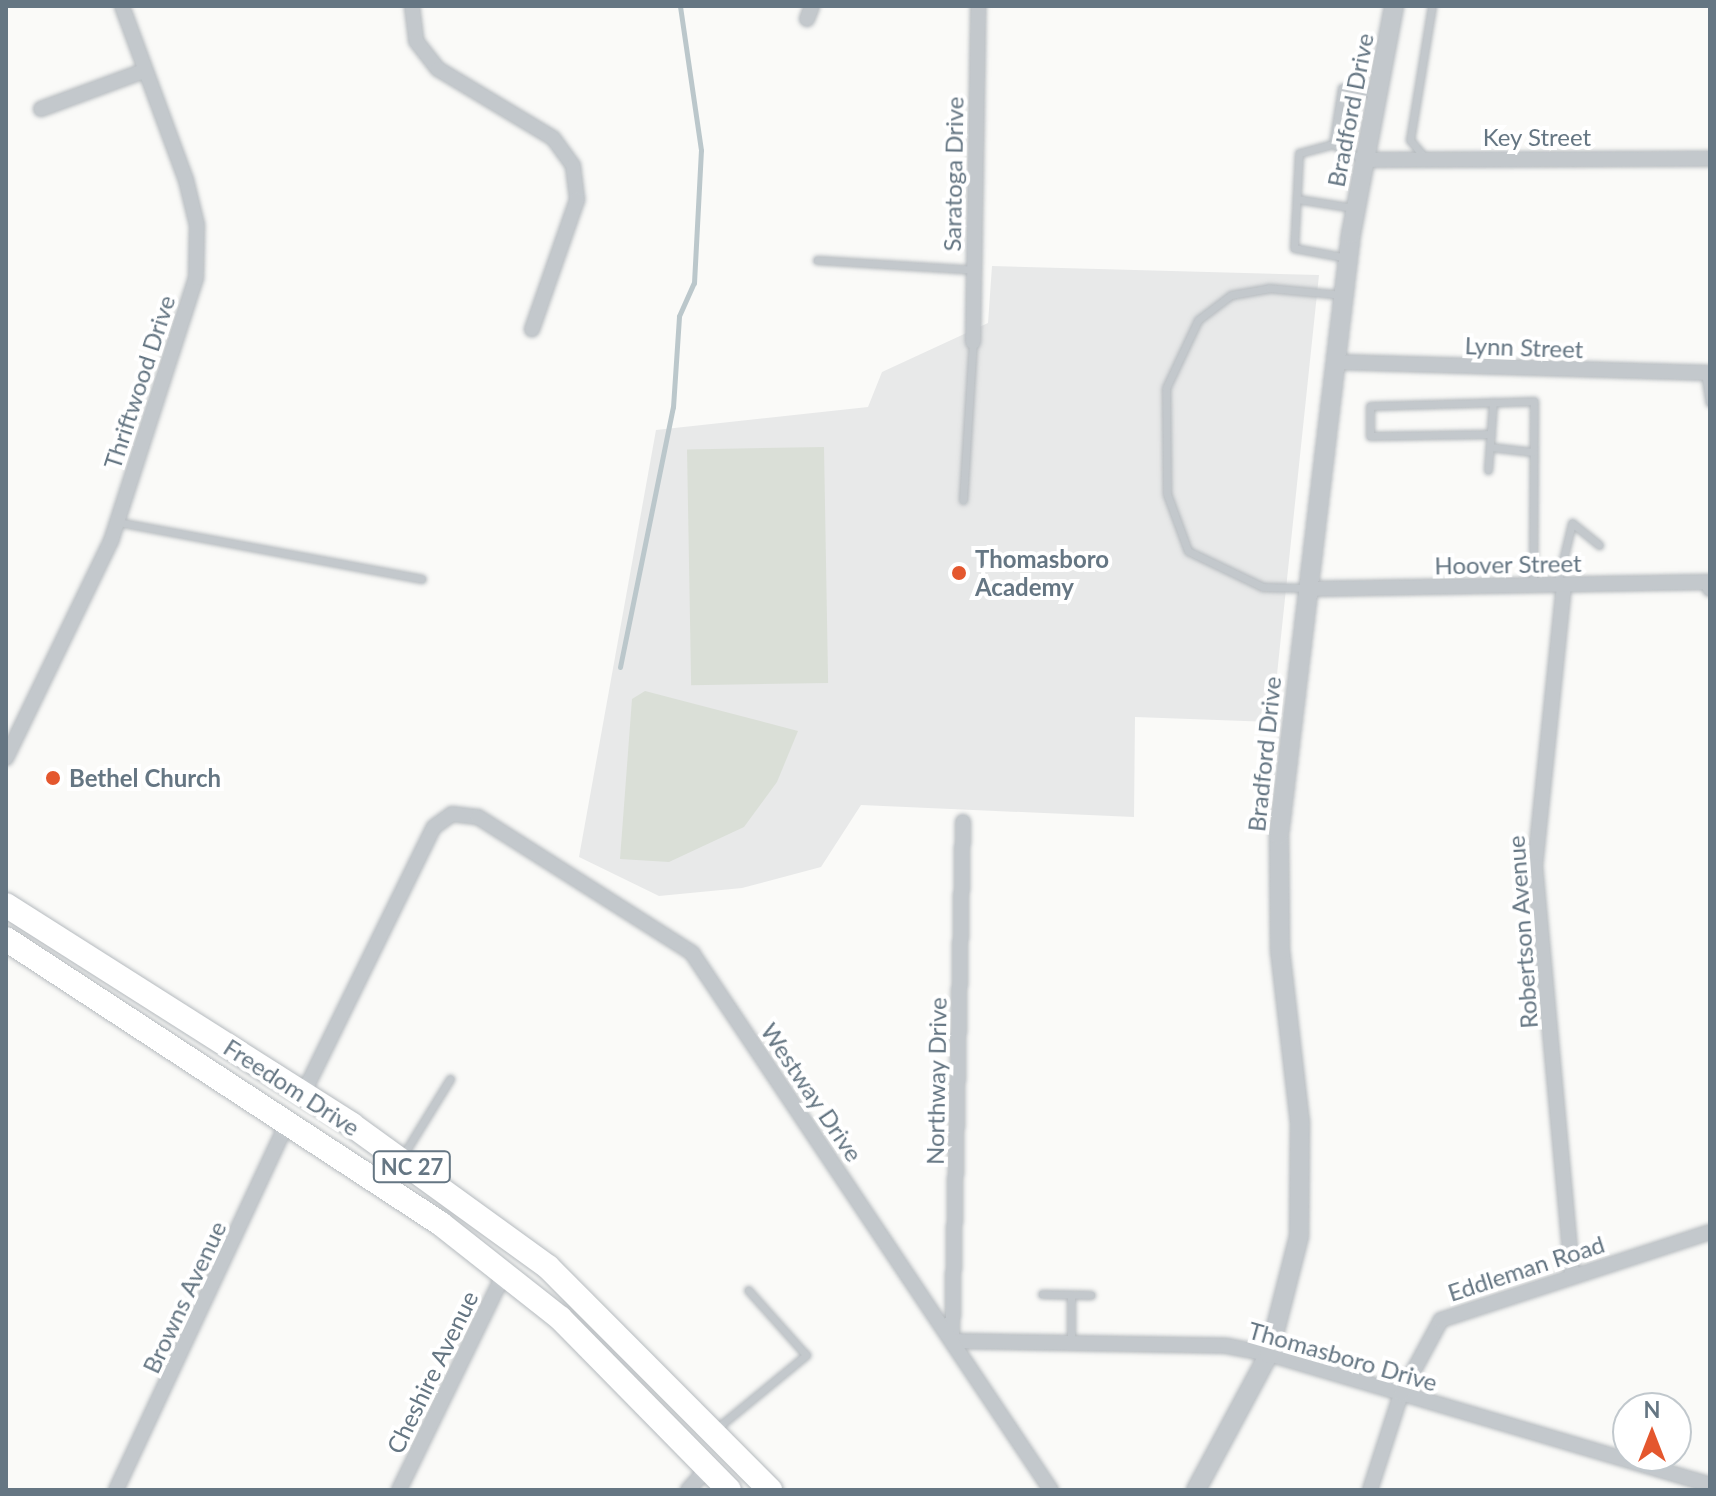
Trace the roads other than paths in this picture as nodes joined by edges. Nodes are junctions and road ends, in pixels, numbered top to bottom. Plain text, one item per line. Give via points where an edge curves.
1 (122, 6) edge
2 (412, 6) edge
3 (978, 6) edge
4 (1394, 6) edge
5 (1432, 6) edge
6 (144, 71) junction
7 (1378, 94) junction
8 (41, 109) dead end
9 (1333, 144) junction
10 (1426, 159) junction
11 (1710, 159) edge
12 (1364, 160) junction
13 (1297, 199) junction
14 (1355, 209) junction
15 (1348, 258) junction
16 (817, 260) dead end
17 (974, 270) junction
18 (1344, 295) junction
19 (532, 329) dead end
20 (973, 342) joint
21 (1336, 362) junction
22 (1708, 373) edge
23 (1493, 402) junction
24 (1710, 403) edge
25 (1491, 434) junction
26 (1490, 447) junction
27 (1533, 452) junction
28 (1488, 470) dead end
29 (963, 500) dead end
30 (118, 522) junction
31 (1599, 545) dead end
32 (422, 579) dead end
33 (1560, 585) junction
34 (1710, 585) edge
35 (1533, 586) junction
36 (1308, 589) junction
37 (6, 758) edge
38 (963, 822) dead end
39 (6, 905) edge
40 (6, 916) edge
41 (6, 939) edge
42 (185, 1019) junction
43 (450, 1079) dead end
44 (303, 1094) junction
45 (288, 1121) junction
46 (401, 1159) junction
47 (1710, 1232) edge
48 (504, 1274) junction
49 (1572, 1275) junction
50 (748, 1290) dead end
51 (1042, 1294) dead end
52 (1071, 1295) junction
53 (1091, 1295) dead end
54 (952, 1341) junction
55 (1071, 1343) junction
56 (1269, 1354) junction
57 (1401, 1394) junction
58 (714, 1430) junction
59 (708, 1468) junction
60 (1710, 1485) edge
61 (116, 1490) edge
62 (399, 1490) edge
63 (688, 1490) edge
64 (729, 1490) edge
65 (770, 1490) edge
66 (1051, 1490) edge
67 (1196, 1490) edge
68 (1370, 1490) edge

1 - 6 street, Thriftwood Drive
2 - 19 street via 416,41 438,69 553,138 573,166 577,200
3 - 17 street, Saratoga Drive
4 - 7 street, Bradford Drive
5 - 10 lane via 1410,140
6 - 8 street
6 - 30 street, Thriftwood Drive via 186,180 199,251
7 - 9 lane via 1342,88
7 - 12 street, Bradford Drive
9 - 12 lane
9 - 13 lane via 1299,153
10 - 11 street, Key Street
10 - 12 street, Key Street
12 - 14 street, Bradford Drive
13 - 14 lane
13 - 15 lane via 1294,248
14 - 15 street, Bradford Drive
15 - 18 street, Bradford Drive
16 - 17 lane
17 - 20 street, Saratoga Drive
18 - 21 street, Bradford Drive
18 - 36 lane via 1269,288 1231,295 1198,320 1166,388 1167,494 1188,551 1260,586
20 - 29 lane
21 - 22 street, Lynn Street
21 - 36 street, Bradford Drive
22 - 24 lane
23 - 25 lane
23 - 25 lane via 1370,406 1370,436
23 - 27 lane via 1534,401
25 - 26 lane
26 - 27 lane
26 - 28 lane
27 - 35 lane
30 - 32 lane
30 - 37 street, Thriftwood Drive
31 - 33 lane via 1572,523
33 - 34 street, Hoover Street
33 - 35 street, Hoover Street
33 - 49 street, Robertson Avenue via 1535,866
35 - 36 street, Hoover Street
36 - 56 street, Bradford Drive via 1277,897 1301,1208
38 - 54 street, Northway Drive
39 - 42 main road, Freedom Drive / NC 27
40 - 42 main road via 169,1019
41 - 45 main road, Freedom Drive / NC 27
42 - 44 main road, Freedom Drive / NC 27
43 - 46 lane
44 - 46 main road, Freedom Drive / NC 27
44 - 54 street, Westway Drive via 434,827 452,814 478,817 692,953
45 - 48 main road, Freedom Drive / NC 27
45 - 61 street, Browns Avenue
46 - 58 main road, Freedom Drive / NC 27 via 548,1267
47 - 49 street, Eddleman Road
48 - 59 main road, Freedom Drive / NC 27 via 596,1351
48 - 62 street, Cheshire Avenue
49 - 57 street, Eddleman Road via 1441,1320
50 - 58 lane via 806,1355
51 - 52 lane
52 - 53 lane
52 - 55 lane
54 - 55 street, Thomasboro Drive
54 - 66 street, Westway Drive
55 - 56 street, Thomasboro Drive via 1227,1346
56 - 57 street, Thomasboro Drive
56 - 67 street, Bradford Drive
57 - 60 street, Thomasboro Drive
57 - 68 street, Eddleman Road
58 - 65 main road, Freedom Drive / NC 27
59 - 63 street
59 - 64 main road, Freedom Drive / NC 27

